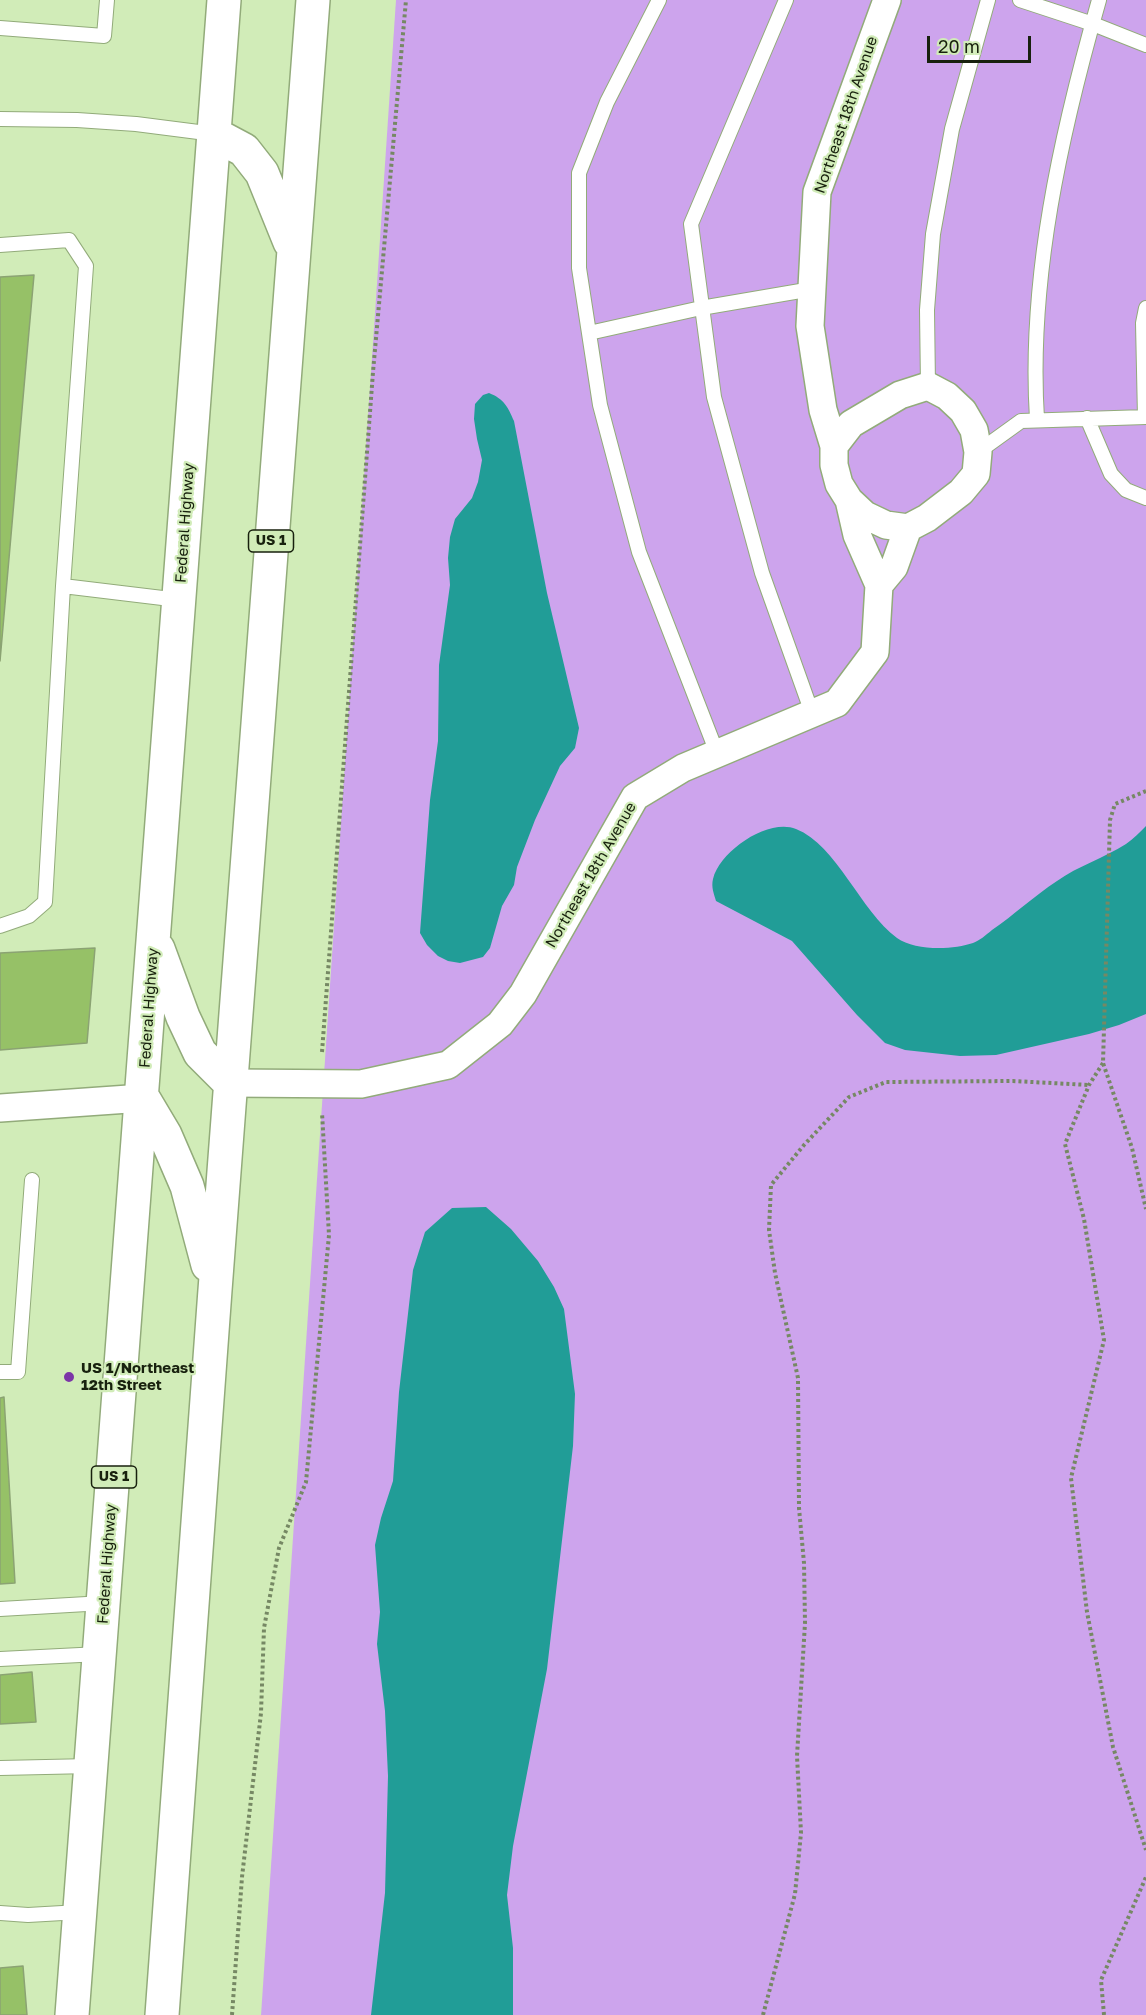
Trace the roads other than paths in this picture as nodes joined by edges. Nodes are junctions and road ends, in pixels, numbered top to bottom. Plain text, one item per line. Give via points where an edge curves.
1 (106, 0) edge
2 (224, 0) edge
3 (313, 0) edge
4 (659, 0) edge
5 (786, 0) edge
6 (887, 0) edge
7 (988, 0) edge
8 (1020, 0) edge
9 (1099, 0) edge
10 (1092, 24) junction
11 (0, 28) edge
12 (1146, 45) edge
13 (0, 119) edge
14 (214, 134) junction
15 (0, 245) edge
16 (292, 250) junction
17 (812, 289) junction
18 (701, 308) junction
19 (1146, 308) edge
20 (589, 333) junction
21 (928, 386) junction
22 (1146, 417) edge
23 (1087, 418) junction
24 (1037, 419) junction
25 (834, 446) junction
26 (978, 452) junction
27 (1146, 498) edge
28 (849, 500) junction
29 (908, 528) junction
30 (879, 585) junction
31 (63, 586) junction
32 (179, 600) junction
33 (812, 713) junction
34 (717, 753) junction
35 (0, 926) edge
36 (154, 939) junction
37 (230, 1083) junction
38 (143, 1098) junction
39 (0, 1108) edge
40 (32, 1180) dead end
41 (214, 1290) junction
42 (0, 1372) edge
43 (104, 1603) junction
44 (0, 1609) edge
45 (100, 1654) junction
46 (0, 1659) edge
47 (92, 1766) junction
48 (0, 1767) edge
49 (80, 1912) junction
50 (0, 1913) edge
51 (72, 2015) edge
52 (162, 2015) edge

1 - 11 lane via 104,36
2 - 14 main road, Federal Highway / US 1
3 - 16 main road, US 1
4 - 20 lane via 606,102 579,173 579,268
5 - 18 lane via 691,224
6 - 17 street, Northeast 18th Avenue via 817,192
7 - 21 lane via 952,129 933,234 927,310
8 - 10 lane
9 - 10 lane
10 - 12 lane
10 - 24 lane via 1052,195 1040,293 1035,375
13 - 14 lane via 100,122
14 - 16 main road via 244,150 262,173
14 - 32 main road, Federal Highway / US 1
15 - 31 lane via 69,240 86,266
16 - 37 main road, US 1
17 - 18 lane
17 - 25 street, Northeast 18th Avenue via 810,326 823,410
18 - 20 lane
18 - 33 lane via 714,397 762,573
19 - 22 lane
20 - 34 lane via 600,405 639,552
21 - 25 street via 900,395 851,424
21 - 26 street via 963,411 974,430
22 - 23 lane
23 - 24 lane
23 - 27 lane via 1111,474 1126,490
24 - 26 lane via 1021,420
25 - 28 street via 839,484
26 - 29 street via 976,474 961,492
28 - 29 street via 875,520
28 - 30 street, Northeast 18th Avenue via 857,534
29 - 30 street via 894,567
30 - 33 street, Northeast 18th Avenue via 875,652 837,703
31 - 32 lane
31 - 35 lane via 45,902 29,916
32 - 36 main road, Federal Highway / US 1
33 - 34 street, Northeast 18th Avenue
34 - 37 street, Northeast 18th Avenue via 635,797 524,994 500,1024 448,1065 361,1084
36 - 37 main road via 200,1053
36 - 38 main road, Federal Highway / US 1
37 - 41 main road, US 1
38 - 39 street
38 - 41 main road via 165,1135 187,1186
38 - 43 main road, Federal Highway / US 1
40 - 42 lane via 18,1372
41 - 52 main road, US 1
43 - 44 lane
43 - 45 main road, Federal Highway / US 1
45 - 46 lane
45 - 47 main road, Federal Highway / US 1
47 - 48 lane
47 - 49 main road, Federal Highway / US 1
49 - 50 lane
49 - 51 main road, Federal Highway / US 1

